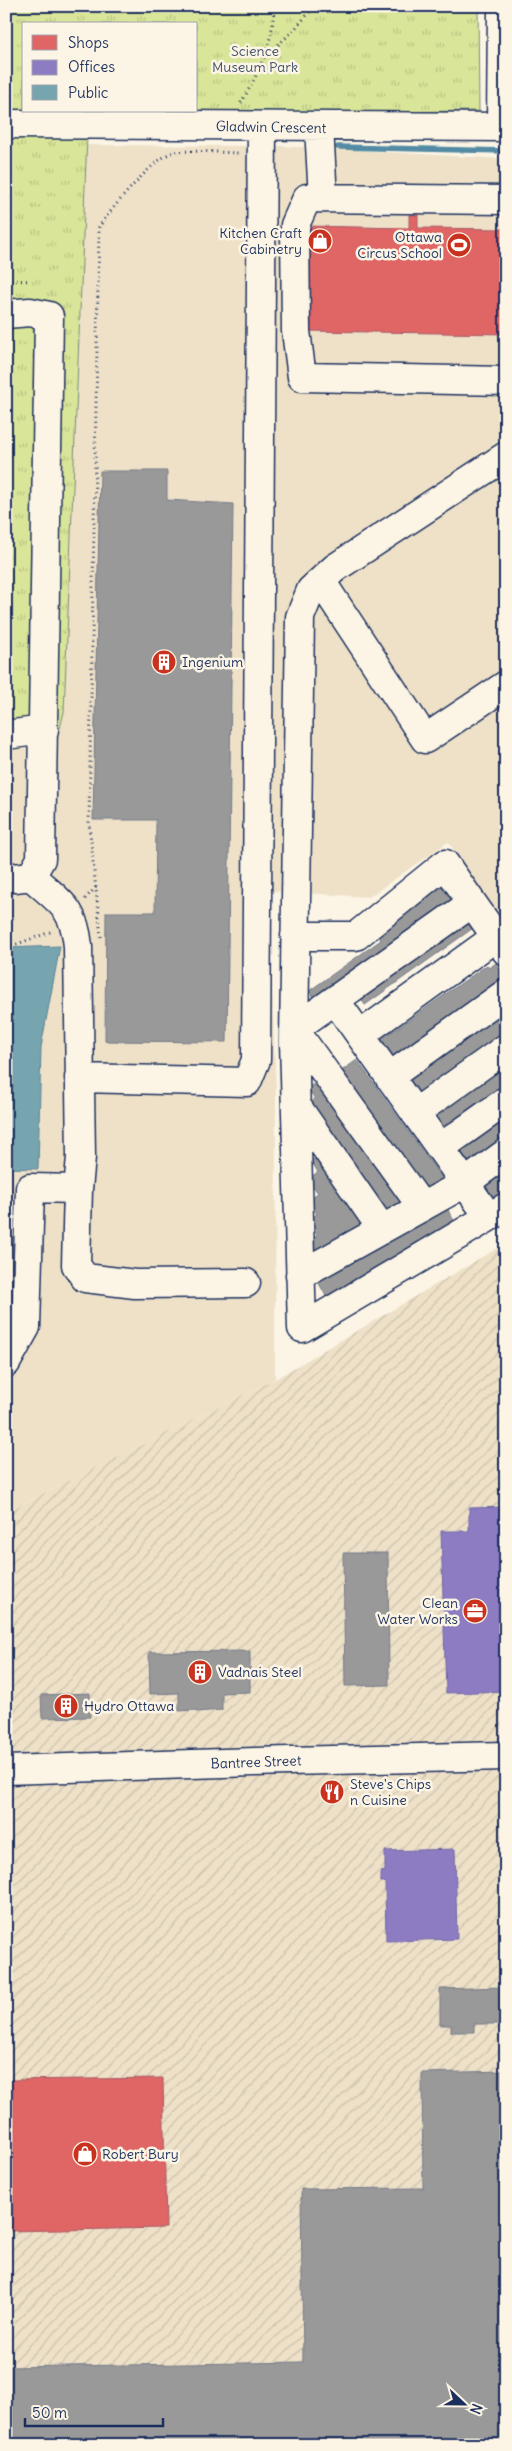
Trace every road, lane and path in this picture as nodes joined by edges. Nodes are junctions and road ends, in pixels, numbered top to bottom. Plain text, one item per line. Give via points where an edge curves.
1 (274, 6) edge
2 (316, 6) edge
3 (503, 9) edge
4 (266, 56) junction
5 (6, 124) edge
6 (227, 126) junction
7 (262, 126) junction
8 (319, 127) junction
9 (503, 127) edge
10 (261, 154) junction
11 (323, 198) junction
12 (506, 200) edge
13 (6, 280) edge
14 (31, 280) dead end
15 (6, 314) edge
16 (506, 381) edge
17 (506, 456) edge
18 (321, 581) junction
19 (506, 685) edge
20 (44, 730) junction
21 (6, 735) edge
22 (17, 876) edge
23 (472, 903) junction
24 (60, 929) dead end
25 (295, 936) junction
26 (102, 939) dead end
27 (501, 944) edge
28 (506, 994) edge
29 (335, 1000) junction
30 (294, 1029) junction
31 (360, 1035) junction
32 (506, 1048) edge
33 (389, 1077) junction
34 (79, 1078) junction
35 (506, 1101) edge
36 (296, 1105) junction
37 (415, 1113) junction
38 (440, 1148) junction
39 (506, 1153) edge
40 (465, 1182) junction
41 (78, 1189) junction
42 (422, 1207) junction
43 (498, 1212) edge
44 (382, 1229) junction
45 (300, 1275) junction
46 (246, 1283) dead end
47 (6, 1363) edge
48 (506, 1756) edge
49 (6, 1770) edge

1 - 4 path
2 - 4 path
3 - 9 street
4 - 6 path
5 - 6 street, Gladwin Crescent
6 - 7 street, Gladwin Crescent
7 - 8 street, Gladwin Crescent
7 - 10 street
8 - 9 street, Gladwin Crescent
8 - 11 street
10 - 26 path via 171,153 146,172 98,227 89,823
10 - 34 street via 256,1060 248,1082
11 - 12 street
11 - 16 street via 307,198 296,225 296,331 302,377
13 - 14 path
15 - 20 street via 30,312 49,316
17 - 18 street via 335,568
18 - 19 street via 425,739
18 - 25 street via 311,590 300,617
20 - 21 street
20 - 22 street via 41,859
22 - 24 path via 6,895 6,948
22 - 34 street via 70,912 76,926
23 - 25 street via 446,864 356,936
23 - 27 street
23 - 29 street
25 - 30 street
27 - 31 street
28 - 33 street
29 - 30 street
29 - 31 street
30 - 36 street
30 - 42 street
31 - 33 street
32 - 37 street
33 - 37 street
34 - 41 street via 81,1157
35 - 38 street
36 - 44 street
36 - 45 street
37 - 38 street
38 - 40 street
39 - 40 street
40 - 42 street
40 - 43 street
41 - 46 street via 76,1266 85,1278 135,1284
41 - 47 street via 30,1188 26,1327
42 - 44 street
43 - 45 street via 302,1328
44 - 45 street
48 - 49 street, Bantree Street

